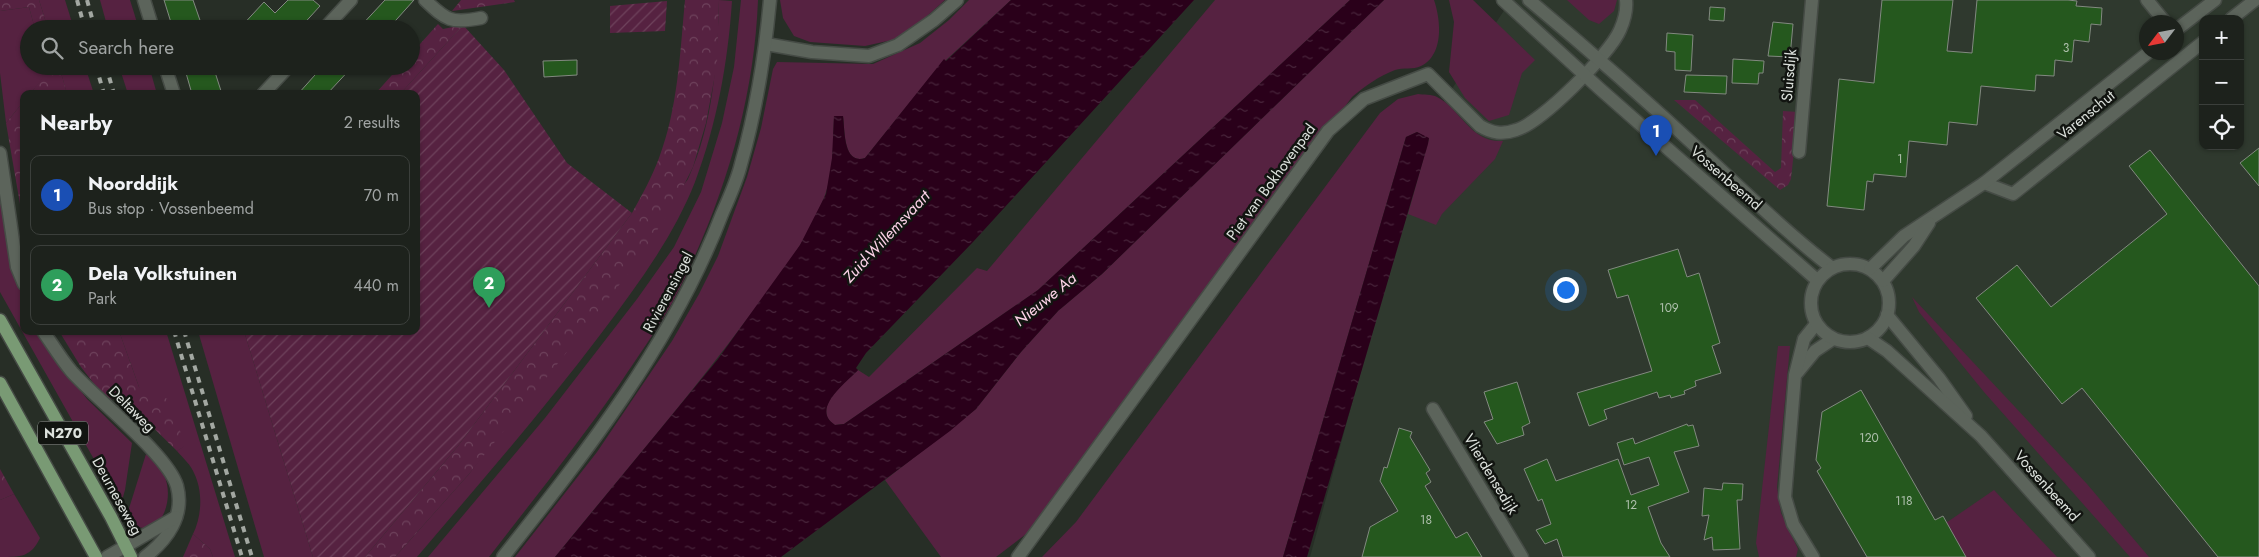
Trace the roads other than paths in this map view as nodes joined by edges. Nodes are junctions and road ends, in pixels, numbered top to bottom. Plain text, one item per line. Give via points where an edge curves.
1 (144, 0) edge
2 (351, 0) edge
3 (425, 0) edge
4 (770, 0) edge
5 (957, 0) edge
6 (1503, 0) edge
7 (1528, 0) edge
8 (1626, 0) edge
9 (1812, 0) edge
10 (2147, 0) edge
11 (2215, 0) edge
12 (2255, 0) edge
13 (2159, 15) edge
14 (2236, 15) edge
15 (481, 18) dead end
16 (150, 20) edge
17 (332, 20) edge
18 (2184, 24) edge
19 (766, 44) junction
20 (2199, 45) edge
21 (1599, 59) junction
22 (2139, 60) edge
23 (1584, 74) junction
24 (168, 75) edge
25 (281, 75) edge
26 (173, 90) edge
27 (267, 90) edge
28 (1799, 152) dead end
29 (0, 153) edge
30 (1984, 183) junction
31 (1930, 221) junction
32 (1831, 267) junction
33 (1870, 269) junction
34 (20, 273) edge
35 (1817, 280) junction
36 (1883, 281) junction
37 (1887, 315) junction
38 (0, 320) edge
39 (1816, 324) junction
40 (46, 335) edge
41 (1868, 338) junction
42 (1833, 339) junction
43 (1795, 375) junction
44 (0, 383) edge
45 (1433, 409) dead end
46 (1981, 436) junction
47 (176, 517) junction
48 (128, 551) edge
49 (96, 557) edge
50 (107, 557) edge
51 (145, 557) edge
52 (502, 557) edge
53 (1018, 557) edge
54 (1522, 557) edge
55 (1813, 557) edge
56 (2090, 557) edge

1 - 16 street
2 - 17 street
3 - 15 street via 445,18 461,22
4 - 19 street, Rivierensingel
5 - 19 street via 898,45 869,56 812,52
6 - 23 street, Vossenbeemd
7 - 21 street, Vossenbeemd
8 - 21 street, Piet van Bokhovenpad via 1621,30
9 - 28 street, Sluisdijk
10 - 13 street
11 - 18 street
12 - 14 street
19 - 52 street, Rivierensingel via 741,165 706,257 657,347 576,465
20 - 30 street, Varenschut via 2013,194
21 - 23 street, Piet van Bokhovenpad
21 - 32 street, Vossenbeemd via 1734,185
22 - 30 street, Varenschut
23 - 35 street, Vossenbeemd
23 - 53 street, Piet van Bokhovenpad via 1532,122 1515,131 1497,134 1480,126 1428,74 1364,99 1328,131
24 - 26 street
25 - 27 street
29 - 34 street
30 - 31 street, Varenschut
31 - 33 street, Varenschut via 1904,236
31 - 36 street, Varenschut via 1914,246
32 - 33 street via 1851,263
32 - 35 street
33 - 36 street
35 - 39 street via 1810,302
36 - 37 street via 1889,304
37 - 41 street
37 - 46 street, Vossenbeemd
38 - 48 main road, Deurneseweg / N270
39 - 42 street
39 - 43 street via 1804,339
40 - 47 street, Deltaweg via 71,371 172,475 178,496
41 - 42 street via 1848,342
41 - 46 street, Vossenbeemd
42 - 43 street via 1815,351
43 - 55 street via 1785,496 1792,524
44 - 49 main road, N270
45 - 54 street, Vlierdensedijk
46 - 56 street, Vossenbeemd
47 - 48 street
47 - 51 street, Deltaweg via 164,541
48 - 50 street

